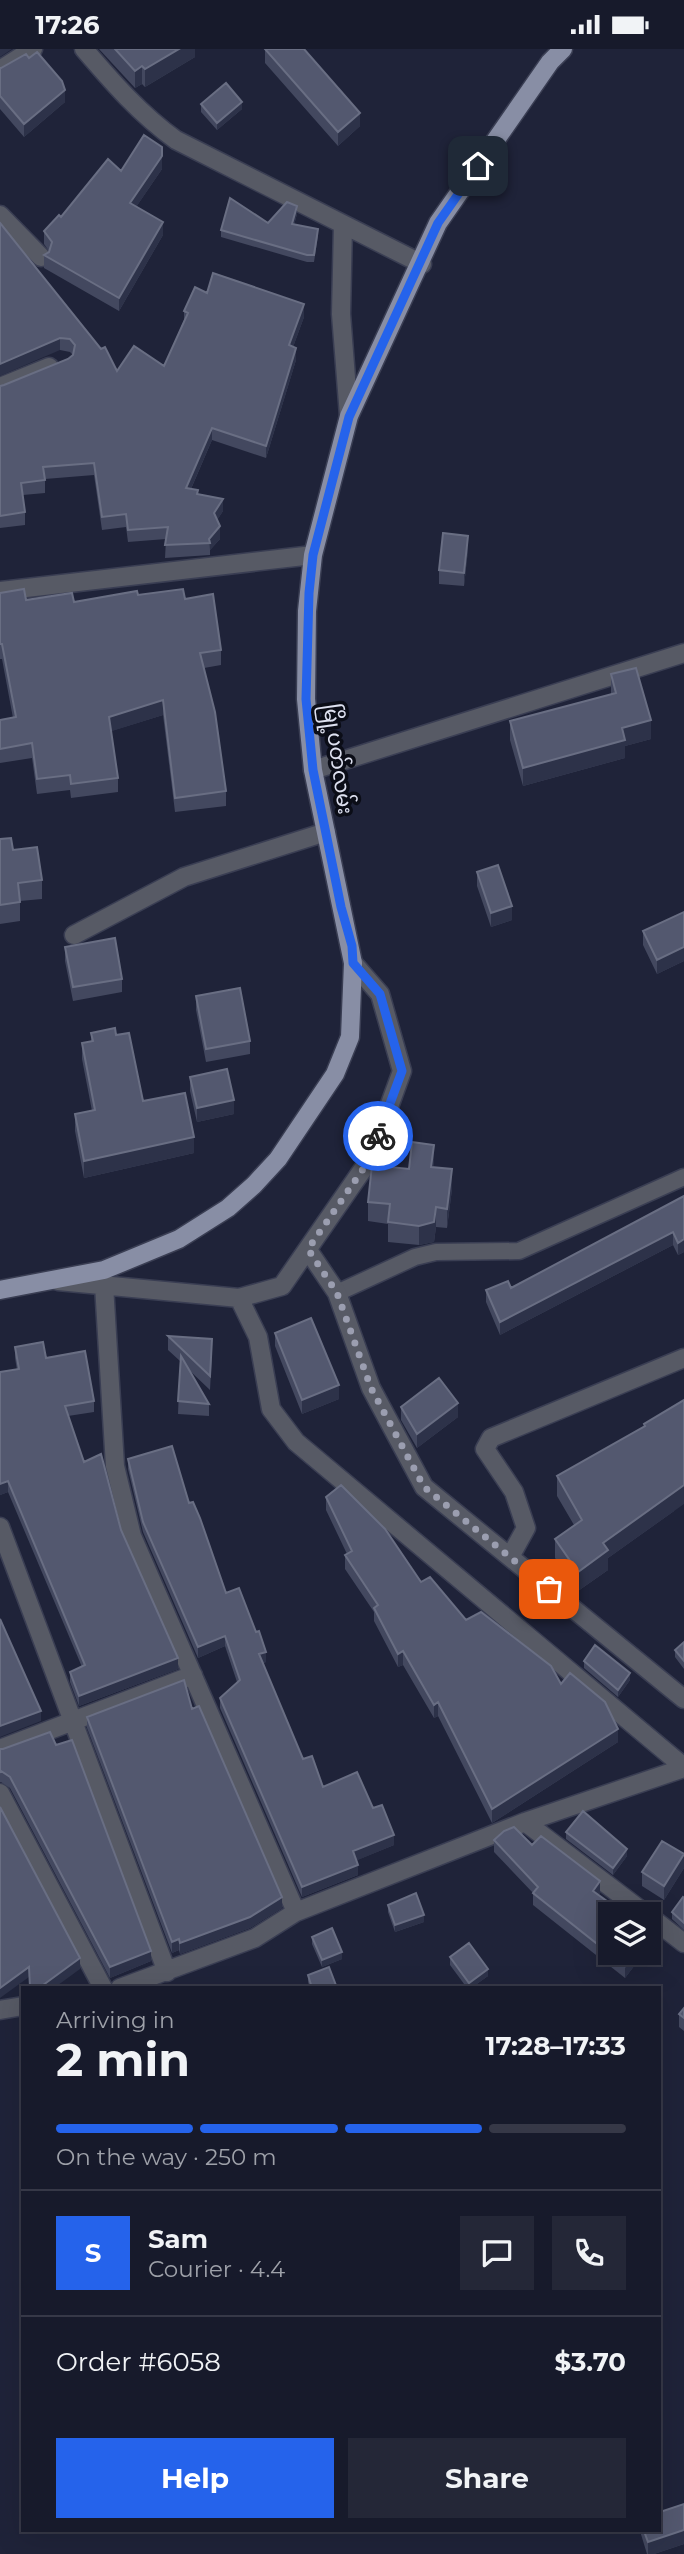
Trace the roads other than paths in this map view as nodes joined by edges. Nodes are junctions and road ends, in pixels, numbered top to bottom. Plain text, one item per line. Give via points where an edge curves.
1 (33, 49) edge
2 (84, 49) edge
3 (563, 49) edge
4 (0, 70) edge
5 (0, 215) edge
6 (343, 225) junction
7 (41, 257) dead end
8 (422, 264) junction
9 (64, 361) edge
10 (0, 387) edge
11 (349, 417) junction
12 (313, 555) junction
13 (0, 591) edge
14 (684, 653) edge
15 (313, 770) junction
16 (327, 832) junction
17 (74, 935) dead end
18 (353, 963) junction
19 (684, 1177) edge
20 (308, 1249) junction
21 (51, 1280) junction
22 (104, 1285) junction
23 (0, 1290) edge
24 (337, 1293) junction
25 (239, 1298) junction
26 (684, 1358) edge
27 (0, 1527) edge
28 (510, 1557) junction
29 (193, 1675) junction
30 (684, 1699) edge
31 (73, 1723) junction
32 (0, 1749) edge
33 (684, 1768) edge
34 (0, 1793) edge
35 (525, 1822) junction
36 (631, 1902) edge
37 (296, 1912) junction
38 (661, 1925) edge
39 (684, 1943) edge
40 (167, 1972) junction
41 (102, 1986) edge
42 (126, 1986) edge
43 (21, 2006) edge
44 (0, 2010) edge

1 - 4 street
2 - 6 street via 129,101 176,140
3 - 8 main road, မြို့ပတ်လမ်း via 438,223
5 - 7 street
6 - 8 street
6 - 11 street via 341,314
8 - 11 main road, မြို့ပတ်လမ်း
9 - 10 street
11 - 12 main road, မြို့ပတ်လမ်း
12 - 13 street
12 - 15 main road, မြို့ပတ်လမ်း via 306,699
14 - 15 street
15 - 16 main road, မြို့ပတ်လမ်း
16 - 17 street via 184,877
16 - 18 main road, မြို့ပတ်လမ်း
18 - 20 street via 380,994 402,1071 370,1159
18 - 21 main road, မြို့ပတ်လမ်း via 350,1037 335,1074 278,1159 254,1185 179,1240 104,1269
19 - 24 lane via 519,1251 436,1252
20 - 24 street
20 - 25 street via 282,1286
21 - 22 street
21 - 23 main road, မြို့ပတ်လမ်း
22 - 25 street
22 - 29 street via 115,1466 132,1536
24 - 28 street via 371,1388 424,1487
25 - 33 street via 258,1337 271,1409 296,1442
26 - 28 street via 491,1438 485,1449 514,1492 526,1528
27 - 31 street
28 - 30 street
29 - 31 street
29 - 37 street
31 - 32 street
31 - 40 street
33 - 35 street
34 - 41 street
35 - 36 street
35 - 37 street
37 - 40 street via 255,1938
38 - 39 street
40 - 42 street
43 - 44 street

